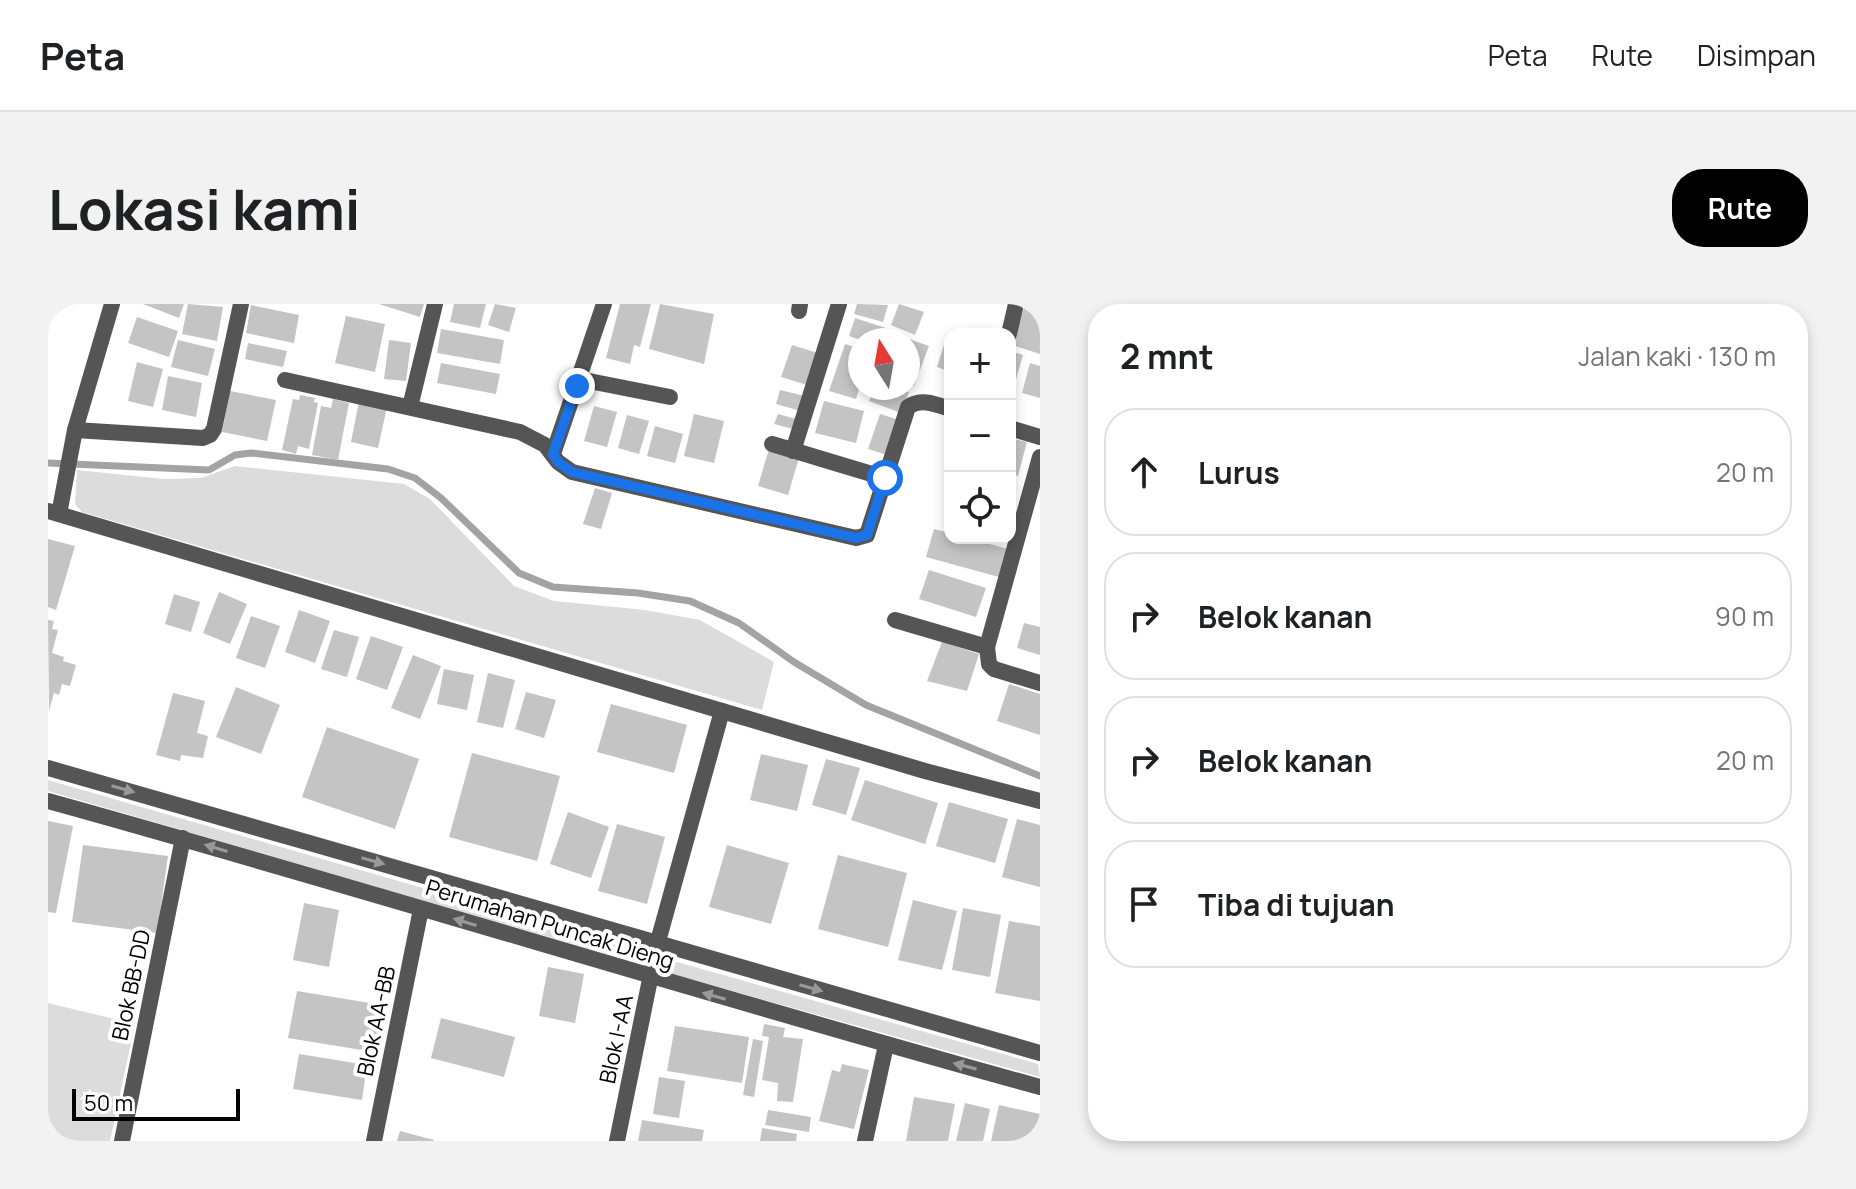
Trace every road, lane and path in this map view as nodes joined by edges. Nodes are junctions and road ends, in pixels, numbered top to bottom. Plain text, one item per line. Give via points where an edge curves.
1 (112, 304) edge
2 (241, 304) edge
3 (435, 304) edge
4 (604, 304) edge
5 (839, 304) edge
6 (1016, 304) edge
7 (1010, 328) edge
8 (579, 379) junction
9 (285, 380) dead end
10 (670, 397) dead end
11 (410, 407) junction
12 (944, 407) edge
13 (1016, 430) edge
14 (74, 437) junction
15 (1040, 437) edge
16 (772, 444) dead end
17 (793, 451) junction
18 (553, 454) junction
19 (1040, 457) edge
20 (885, 478) junction
21 (53, 512) edge
22 (895, 620) dead end
23 (987, 647) junction
24 (1040, 683) edge
25 (722, 711) junction
26 (48, 768) edge
27 (48, 801) edge
28 (1040, 801) edge
29 (183, 838) junction
30 (421, 909) junction
31 (657, 945) junction
32 (651, 978) junction
33 (886, 1045) junction
34 (1040, 1053) edge
35 (1040, 1087) edge
36 (122, 1141) edge
37 (374, 1141) edge
38 (617, 1141) edge
39 (865, 1141) edge

1 - 14 street
2 - 14 street via 210,435
3 - 11 street
4 - 8 street
5 - 17 street
6 - 7 street
8 - 10 street
8 - 18 street
9 - 11 street
11 - 18 street via 520,432
12 - 20 street via 928,402 908,407
13 - 15 street
14 - 21 street
16 - 17 street
17 - 20 street
18 - 20 street via 572,472 856,538 867,535
19 - 23 street
21 - 25 street
22 - 23 street
23 - 24 street via 994,669
25 - 28 street
25 - 31 street, Blok I-AA
26 -> 31 street, Perumahan Puncak Dieng
27 - 29 street, Perumahan Puncak Dieng
30 -> 29 street, Perumahan Puncak Dieng
29 - 36 street, Blok BB-DD
32 -> 30 street, Perumahan Puncak Dieng
30 - 37 street, Blok AA-BB
31 - 32 street, Blok I-AA
31 -> 34 street, Perumahan Puncak Dieng
33 -> 32 street, Perumahan Puncak Dieng
32 - 38 street, Blok I-AA
35 -> 33 street, Perumahan Puncak Dieng
33 - 39 street

